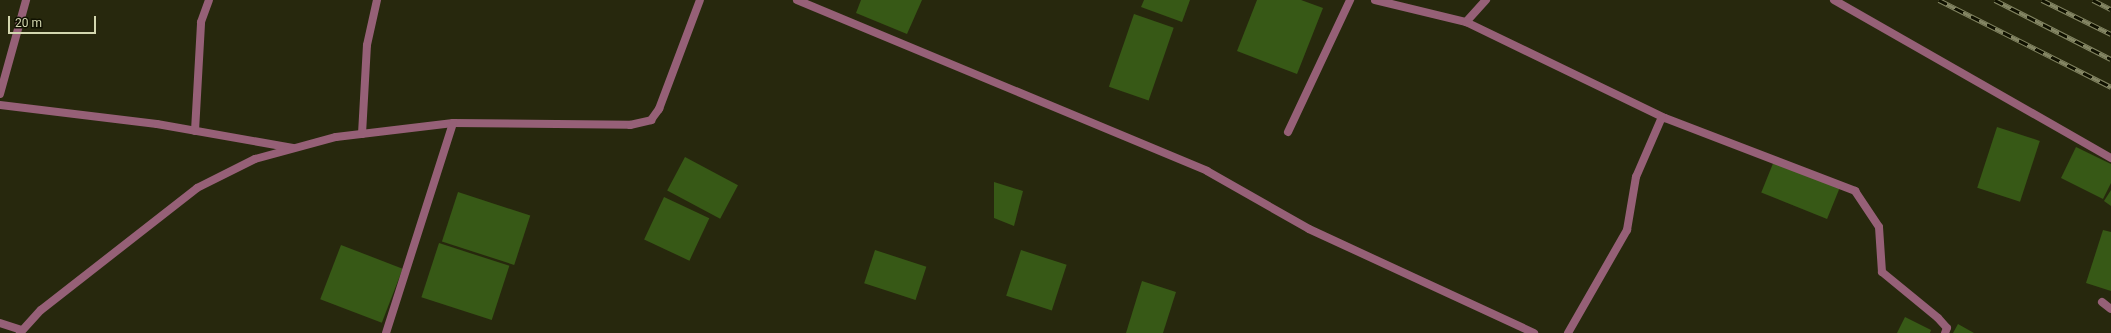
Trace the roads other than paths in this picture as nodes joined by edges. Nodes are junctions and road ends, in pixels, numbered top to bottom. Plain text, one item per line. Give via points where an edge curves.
1 (26, 0) edge
2 (209, 0) edge
3 (377, 0) edge
4 (700, 0) edge
5 (797, 0) edge
6 (1350, 0) edge
7 (1375, 0) edge
8 (1486, 0) edge
9 (1834, 0) edge
10 (1466, 22) junction
11 (0, 94) edge
12 (0, 105) edge
13 (1662, 117) junction
14 (453, 123) junction
15 (196, 131) junction
16 (1288, 132) dead end
17 (362, 134) junction
18 (295, 148) junction
19 (2111, 158) edge
20 (2102, 302) dead end
21 (2111, 309) edge
22 (0, 323) edge
23 (21, 332) edge
24 (386, 333) edge
25 (1534, 333) edge
26 (1568, 333) edge
27 (1945, 333) edge

1 - 11 street
2 - 15 street via 201,22
3 - 17 street via 367,45
4 - 14 street via 659,109 651,120 630,125
5 - 25 street via 1207,171 1309,229
6 - 16 street
7 - 10 street
8 - 10 street
9 - 19 street
10 - 13 street
12 - 15 street
13 - 26 street via 1636,177 1627,230
13 - 27 street via 1855,191 1879,227 1882,272 1938,318 1947,328
14 - 17 street
14 - 24 street
15 - 18 street
17 - 18 street
18 - 23 street via 255,159 197,188 41,310
20 - 21 street
22 - 23 street

